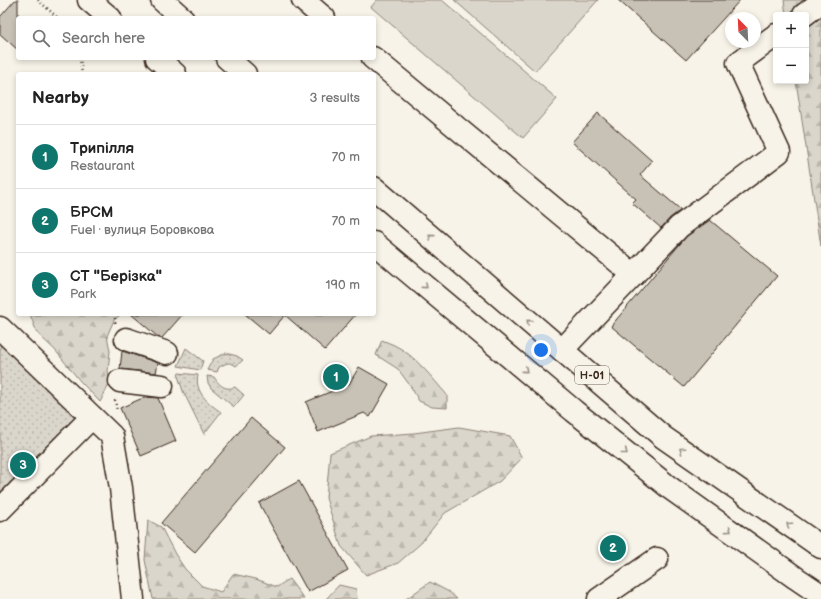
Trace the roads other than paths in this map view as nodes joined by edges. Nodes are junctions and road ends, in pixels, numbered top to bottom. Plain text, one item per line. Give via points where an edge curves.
1 (89, 0) edge
2 (162, 0) edge
3 (303, 0) edge
4 (821, 2) edge
5 (808, 12) edge
6 (108, 16) edge
7 (180, 16) edge
8 (322, 16) edge
9 (773, 37) edge
10 (159, 60) edge
11 (229, 60) edge
12 (375, 60) edge
13 (173, 72) edge
14 (243, 72) edge
15 (376, 190) edge
16 (376, 245) edge
17 (634, 274) junction
18 (0, 328) edge
19 (126, 339) dead end
20 (562, 350) junction
21 (167, 353) dead end
22 (120, 381) dead end
23 (162, 386) dead end
24 (92, 417) junction
25 (0, 510) edge
26 (821, 547) edge
27 (657, 559) dead end
28 (821, 595) edge
29 (133, 599) edge
30 (599, 599) edge

1 - 6 main road
2 - 7 main road
3 - 8 main road
4 - 5 main road
9 - 17 main road via 738,63 779,152 679,227
10 - 13 main road
11 - 14 main road
12 - 17 main road
20 -> 15 main road, Н-01
16 -> 28 main road via 670,488
17 - 20 main road
18 - 24 main road
19 - 21 main road
26 -> 20 main road, Н-01 via 663,437
22 - 23 main road
24 - 25 main road
24 - 29 main road via 112,436 121,488
27 - 30 main road

